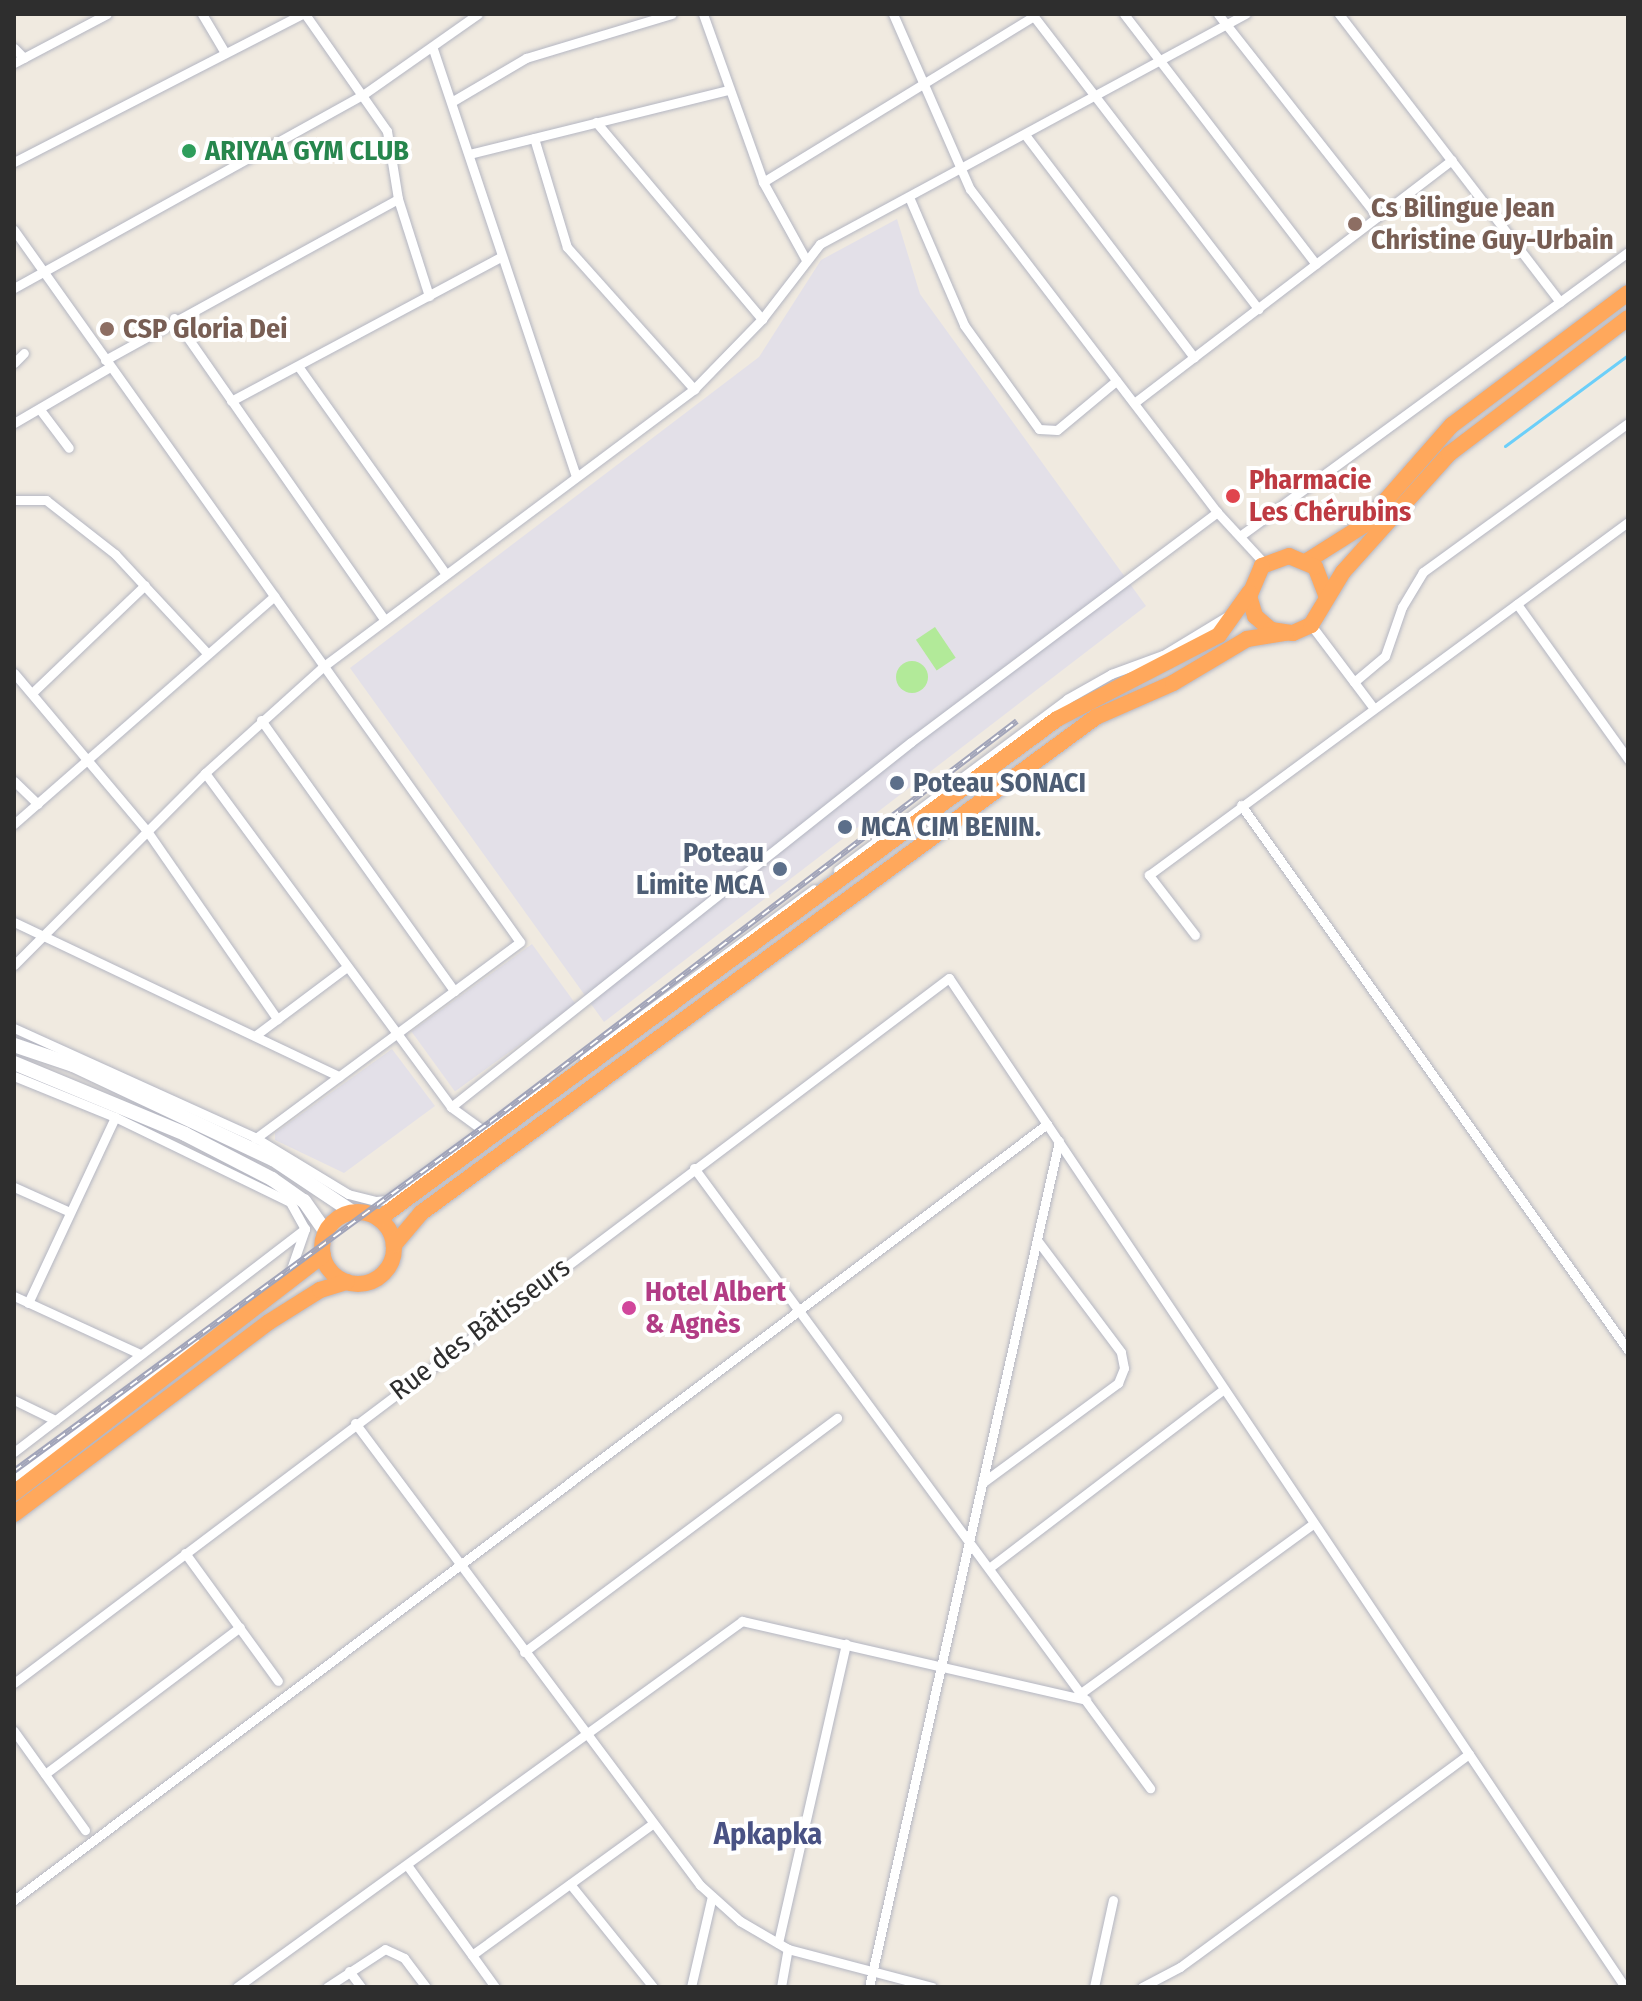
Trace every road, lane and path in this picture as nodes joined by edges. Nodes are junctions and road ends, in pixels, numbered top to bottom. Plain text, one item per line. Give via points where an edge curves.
1 (105, 14) edge
2 (202, 14) edge
3 (304, 14) edge
4 (478, 14) edge
5 (672, 14) edge
6 (703, 14) edge
7 (893, 14) edge
8 (1124, 14) edge
9 (1218, 14) edge
10 (1246, 14) edge
11 (1339, 14) edge
12 (1033, 15) edge
13 (1227, 25) junction
14 (14, 48) edge
15 (433, 49) junction
16 (224, 51) junction
17 (19, 60) edge
18 (1159, 61) junction
19 (924, 85) junction
20 (728, 90) junction
21 (364, 94) junction
22 (1093, 98) junction
23 (453, 101) junction
24 (596, 122) junction
25 (1026, 136) junction
26 (534, 138) junction
27 (469, 154) junction
28 (1452, 160) junction
29 (14, 162) edge
30 (960, 171) junction
31 (763, 182) junction
32 (909, 197) junction
33 (398, 199) junction
34 (1378, 217) junction
35 (14, 230) edge
36 (1628, 252) edge
37 (499, 258) junction
38 (806, 260) junction
39 (1316, 264) junction
40 (41, 271) junction
41 (14, 288) edge
42 (1628, 293) edge
43 (429, 296) junction
44 (1560, 302) junction
45 (1258, 309) junction
46 (174, 318) junction
47 (1628, 318) edge
48 (762, 319) junction
49 (24, 353) dead end
50 (1194, 357) junction
51 (14, 363) edge
52 (108, 364) junction
53 (298, 366) junction
54 (1116, 381) junction
55 (694, 389) junction
56 (231, 401) junction
57 (1134, 403) junction
58 (41, 411) junction
59 (14, 423) edge
60 (1628, 423) edge
61 (69, 448) dead end
62 (576, 476) junction
63 (14, 500) edge
64 (1217, 512) junction
65 (1628, 522) edge
66 (1240, 536) junction
67 (1307, 561) junction
68 (1265, 564) junction
69 (446, 574) junction
70 (145, 585) junction
71 (1326, 595) junction
72 (274, 596) junction
73 (1246, 600) junction
74 (1517, 604) junction
75 (385, 620) junction
76 (1311, 625) junction
77 (1286, 633) junction
78 (207, 653) junction
79 (324, 666) junction
80 (14, 673) edge
81 (1354, 682) junction
82 (32, 693) junction
83 (1372, 706) junction
84 (261, 720) junction
85 (88, 759) junction
86 (1628, 759) edge
87 (205, 773) junction
88 (14, 781) edge
89 (38, 804) junction
90 (1241, 805) junction
91 (14, 824) edge
92 (147, 831) junction
93 (14, 922) edge
94 (1195, 935) dead end
95 (39, 936) junction
96 (14, 965) edge
97 (347, 967) junction
98 (454, 991) junction
99 (277, 1019) junction
100 (14, 1028) edge
101 (397, 1034) junction
102 (256, 1035) junction
103 (14, 1045) edge
104 (14, 1063) edge
105 (14, 1076) edge
106 (339, 1076) junction
107 (451, 1107) junction
108 (115, 1117) junction
109 (1047, 1124) junction
110 (484, 1131) junction
111 (1059, 1141) junction
112 (252, 1142) junction
113 (694, 1168) junction
114 (14, 1187) edge
115 (70, 1212) junction
116 (354, 1213) junction
117 (379, 1219) junction
118 (305, 1229) junction
119 (326, 1232) junction
120 (1037, 1240) junction
121 (394, 1245) junction
122 (323, 1255) junction
123 (347, 1282) junction
124 (14, 1296) edge
125 (28, 1303) junction
126 (799, 1310) junction
127 (1628, 1350) edge
128 (140, 1354) junction
129 (1224, 1389) junction
130 (14, 1400) edge
131 (837, 1418) dead end
132 (55, 1420) junction
133 (355, 1423) junction
134 (14, 1452) edge
135 (14, 1477) edge
136 (982, 1483) junction
137 (14, 1493) edge
138 (14, 1514) edge
139 (1314, 1523) junction
140 (967, 1539) junction
141 (185, 1553) junction
142 (456, 1564) junction
143 (989, 1568) junction
144 (240, 1627) junction
145 (846, 1644) junction
146 (524, 1652) junction
147 (941, 1666) junction
148 (278, 1681) dead end
149 (14, 1683) edge
150 (1083, 1696) junction
151 (14, 1731) edge
152 (586, 1735) junction
153 (1469, 1754) junction
154 (45, 1774) junction
155 (1150, 1788) dead end
156 (652, 1824) junction
157 (85, 1830) dead end
158 (407, 1865) junction
159 (570, 1884) junction
160 (712, 1896) junction
161 (14, 1900) edge
162 (1113, 1900) dead end
163 (778, 1943) junction
164 (788, 1949) junction
165 (472, 1955) junction
166 (349, 1971) junction
167 (872, 1974) junction
168 (237, 1987) edge
169 (327, 1987) edge
170 (361, 1987) edge
171 (426, 1987) edge
172 (495, 1987) edge
173 (653, 1987) edge
174 (691, 1987) edge
175 (781, 1987) edge
176 (869, 1987) edge
177 (932, 1987) edge
178 (1094, 1987) edge
179 (1142, 1987) edge
180 (1625, 1987) edge

1 - 17 street
2 - 16 street
3 - 16 street
3 - 21 street
4 - 15 street
5 - 23 street via 526,58
6 - 20 street
7 - 19 street
8 - 18 street
9 - 13 street
10 - 13 street
11 - 28 street
12 - 19 street
12 - 22 street
13 - 18 street
13 - 34 street
14 - 17 street
15 - 21 street
15 - 23 street
16 - 29 street
18 - 22 street
18 - 39 street
19 - 30 street
19 - 31 street
20 - 24 street
20 - 31 street
21 - 33 street via 393,148
21 - 40 street
22 - 25 street
22 - 45 street
23 - 27 street
24 - 26 street
24 - 48 street
25 - 30 street
25 - 50 street
26 - 27 street
26 - 55 street via 567,247
27 - 37 street
28 - 34 street
28 - 44 street
30 - 32 street
30 - 54 street
31 - 38 street
32 - 38 street via 832,236
32 - 54 street via 964,325 1039,429 1057,430
33 - 43 street
33 - 46 street
34 - 39 street
35 - 40 street
36 - 44 street
37 - 43 street
37 - 62 street
38 - 48 street
39 - 45 street
40 - 41 street
40 - 52 street
42 - 67 highway via 1452,425 1364,525
43 - 53 street
44 - 66 street
45 - 50 street
46 - 52 street
46 - 56 street
47 - 71 highway via 1467,437
48 - 55 street
49 - 51 street
50 - 57 street
52 - 58 street
52 - 72 street
53 - 56 street
53 - 69 street
54 - 57 street
55 - 62 street
56 - 75 street
57 - 64 street
58 - 59 street
58 - 61 street
60 - 81 street via 1423,572 1402,607 1385,656
62 - 69 street
63 - 70 street via 46,500
64 - 66 street
64 - 107 street via 911,742
65 - 74 street
66 - 68 street
67 - 68 highway via 1285,557
67 - 71 highway via 1321,575
68 - 73 highway
69 - 75 street
70 - 78 street
70 - 82 street
71 - 76 highway
72 - 78 street
72 - 79 street
73 - 77 highway via 1257,619
73 - 110 street via 1163,655 1111,674 1067,699
73 - 117 highway via 1193,652 1092,696 1057,719
74 - 83 street
74 - 86 street
75 - 79 street
76 - 77 highway
76 - 81 street
77 - 121 highway via 1247,639 1173,683 1096,717 421,1213
78 - 85 street
79 - 84 street
79 - 98 street via 520,942
80 - 82 street
81 - 83 street
82 - 85 street
83 - 90 street
84 - 87 street
84 - 98 street
85 - 89 street
85 - 92 street
87 - 92 street
87 - 97 street
88 - 89 street
89 - 91 street
90 - 94 street via 1149,875
90 - 127 street
92 - 95 street
92 - 99 street
93 - 95 street
95 - 96 street
95 - 102 street
97 - 99 street
97 - 101 street
98 - 101 street
99 - 102 street
100 - 112 street
101 - 106 street
101 - 107 street
102 - 106 street
103 - 112 street
104 - 119 street via 185,1134 272,1179 304,1201
105 - 108 street
106 - 112 street
107 - 110 street
108 - 115 street
108 - 118 street via 290,1202
109 - 111 street
109 - 113 street, Rue des Bâtisseurs via 949,978
109 - 126 street
110 - 112 street via 387,1200 376,1201 348,1194
111 - 120 street
111 - 129 street
112 - 116 street
113 - 126 street
113 - 133 street, Rue des Bâtisseurs
114 - 115 street
115 - 125 street
116 - 117 highway
116 - 119 highway
117 - 121 highway
118 - 128 street
118 - 135 street via 296,1264 282,1281
119 - 122 highway
120 - 136 street
120 - 136 street via 1121,1352 1124,1368 1118,1383
121 - 123 highway via 392,1261 377,1279
122 - 123 highway via 329,1269
122 - 137 highway
123 - 138 highway via 320,1290 269,1322
124 - 125 street
125 - 128 street
126 - 140 street
126 - 142 street
128 - 132 street
129 - 139 street
129 - 143 street
130 - 132 street
131 - 146 street
132 - 134 street
133 - 141 street, Rue des Bâtisseurs
133 - 142 street
136 - 140 street
139 - 150 street
139 - 153 street
140 - 143 street
140 - 147 street
141 - 144 street
141 - 149 street, Rue des Bâtisseurs
142 - 146 street
142 - 161 street
143 - 150 street
144 - 148 street
144 - 154 street
145 - 147 street
145 - 152 street via 742,1621
145 - 163 street
146 - 152 street
147 - 150 street
147 - 167 street
150 - 155 street
151 - 154 street
152 - 156 street
152 - 158 street
153 - 179 street via 1180,1967
153 - 180 street
154 - 157 street
156 - 159 street
156 - 160 street
158 - 165 street
158 - 168 street
159 - 165 street
159 - 173 street
160 - 163 street
160 - 174 street
162 - 178 street
163 - 164 street
164 - 167 street
164 - 175 street
165 - 172 street
166 - 169 street
166 - 170 street
166 - 171 street via 391,1950
167 - 176 street
167 - 177 street

